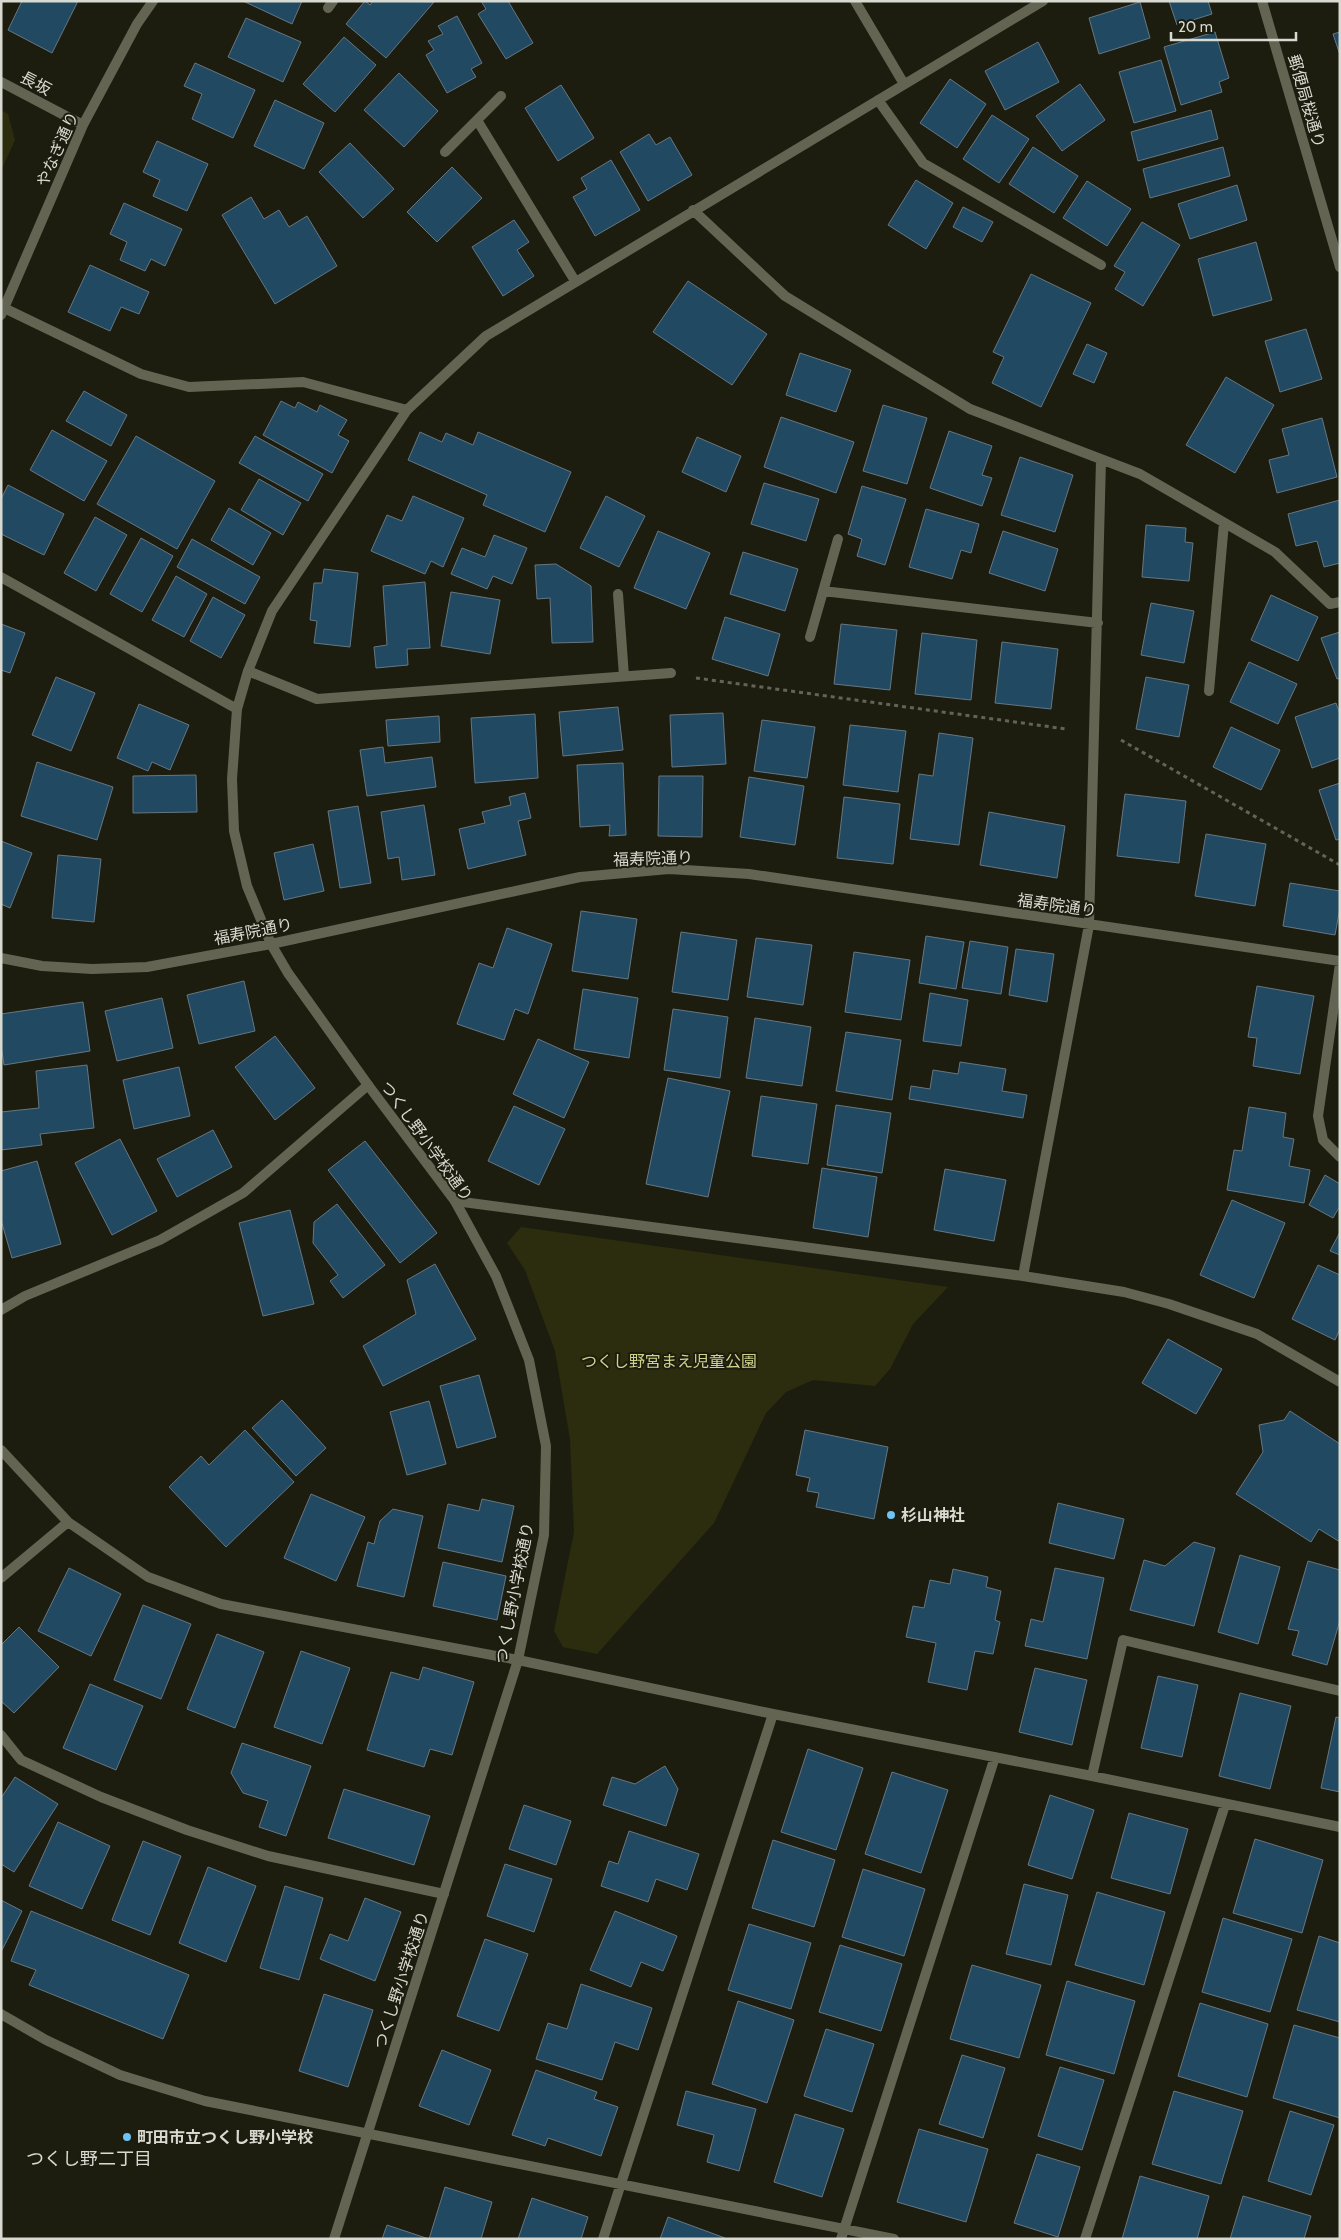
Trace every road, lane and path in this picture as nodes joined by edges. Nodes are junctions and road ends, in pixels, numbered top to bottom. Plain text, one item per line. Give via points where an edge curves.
1 (153, 1) edge
2 (854, 1) edge
3 (1043, 1) edge
4 (1262, 1) edge
5 (1, 82) edge
6 (904, 84) junction
7 (501, 96) dead end
8 (878, 100) junction
9 (477, 120) junction
10 (82, 125) junction
11 (445, 152) dead end
12 (693, 210) junction
13 (1101, 265) dead end
14 (1340, 267) edge
15 (576, 280) junction
16 (3, 312) edge
17 (407, 410) junction
18 (1101, 460) junction
19 (1224, 523) junction
20 (838, 539) dead end
21 (1, 577) edge
22 (823, 591) junction
23 (618, 594) dead end
24 (1340, 602) edge
25 (1098, 623) junction
26 (810, 637) dead end
27 (248, 670) junction
28 (671, 673) joint
29 (624, 676) junction
30 (1209, 691) dead end
31 (237, 709) junction
32 (1094, 732) junction
33 (1340, 865) edge
34 (1088, 925) junction
35 (271, 944) junction
36 (1, 958) edge
37 (1340, 962) edge
38 (368, 1085) junction
39 (1340, 1157) edge
40 (455, 1201) junction
41 (1023, 1276) junction
42 (1, 1310) edge
43 (1340, 1382) edge
44 (1, 1450) edge
45 (68, 1522) junction
46 (1, 1578) edge
47 (518, 1660) junction
48 (1340, 1691) edge
49 (774, 1714) junction
50 (1, 1735) edge
51 (995, 1757) junction
52 (1092, 1776) junction
53 (1225, 1805) junction
54 (1340, 1827) edge
55 (444, 1894) junction
56 (1, 2014) edge
57 (368, 2133) junction
58 (620, 2184) junction
59 (842, 2234) edge
60 (334, 2239) edge
61 (603, 2239) edge
62 (894, 2239) edge
63 (1085, 2239) edge

1 - 10 street, やなぎ通り
2 - 6 street
3 - 6 street, つくし野小学校通り
4 - 14 street, 郵便局桜通り
5 - 10 street, 長坂
6 - 8 street, つくし野小学校通り
7 - 9 street
8 - 12 street, つくし野小学校通り
8 - 13 street via 923,163
9 - 11 street
9 - 15 street
10 - 16 street, やなぎ通り
12 - 15 street, つくし野小学校通り
12 - 18 street via 785,296 970,409
15 - 17 street, つくし野小学校通り via 486,336
16 - 17 street via 141,374 189,387 303,382
17 - 27 street, つくし野小学校通り via 272,611
18 - 19 street via 1140,474
18 - 25 street
19 - 24 street via 1275,552 1330,604
19 - 30 street
20 - 22 street
21 - 31 street
22 - 25 street
22 - 26 street
23 - 29 street
25 - 32 street
27 - 29 street via 317,699
27 - 31 street, つくし野小学校通り
28 - 29 street
28 - 32 path
31 - 35 street, つくし野小学校通り via 232,779 234,831 247,886
32 - 33 path via 1115,736
32 - 34 street
34 - 35 street, 福寿院通り via 749,874 669,869 580,877
34 - 37 street, 福寿院通り
34 - 41 street
35 - 36 street, 福寿院通り via 147,966 92,969 42,966
35 - 38 street, つくし野小学校通り
37 - 39 street via 1318,1116 1323,1140
38 - 40 street, つくし野小学校通り
38 - 42 street via 243,1193 160,1240 25,1296
40 - 41 street
40 - 47 street, つくし野小学校通り via 496,1276 529,1360 546,1446 544,1534
41 - 43 street via 1124,1292 1169,1304 1257,1334
44 - 45 street
45 - 46 street
45 - 47 street via 148,1577 221,1604
47 - 49 street
47 - 55 street, つくし野小学校通り
48 - 52 street via 1122,1640
49 - 51 street
49 - 58 street
50 - 55 street via 21,1760 101,1797 186,1830 268,1856
51 - 52 street
51 - 59 street
52 - 53 street
53 - 54 street
53 - 63 street
55 - 57 street, つくし野小学校通り
56 - 57 street via 46,2040 120,2075 205,2100
57 - 58 street
57 - 60 street, つくし野小学校通り
58 - 59 street
58 - 61 street
59 - 62 street

